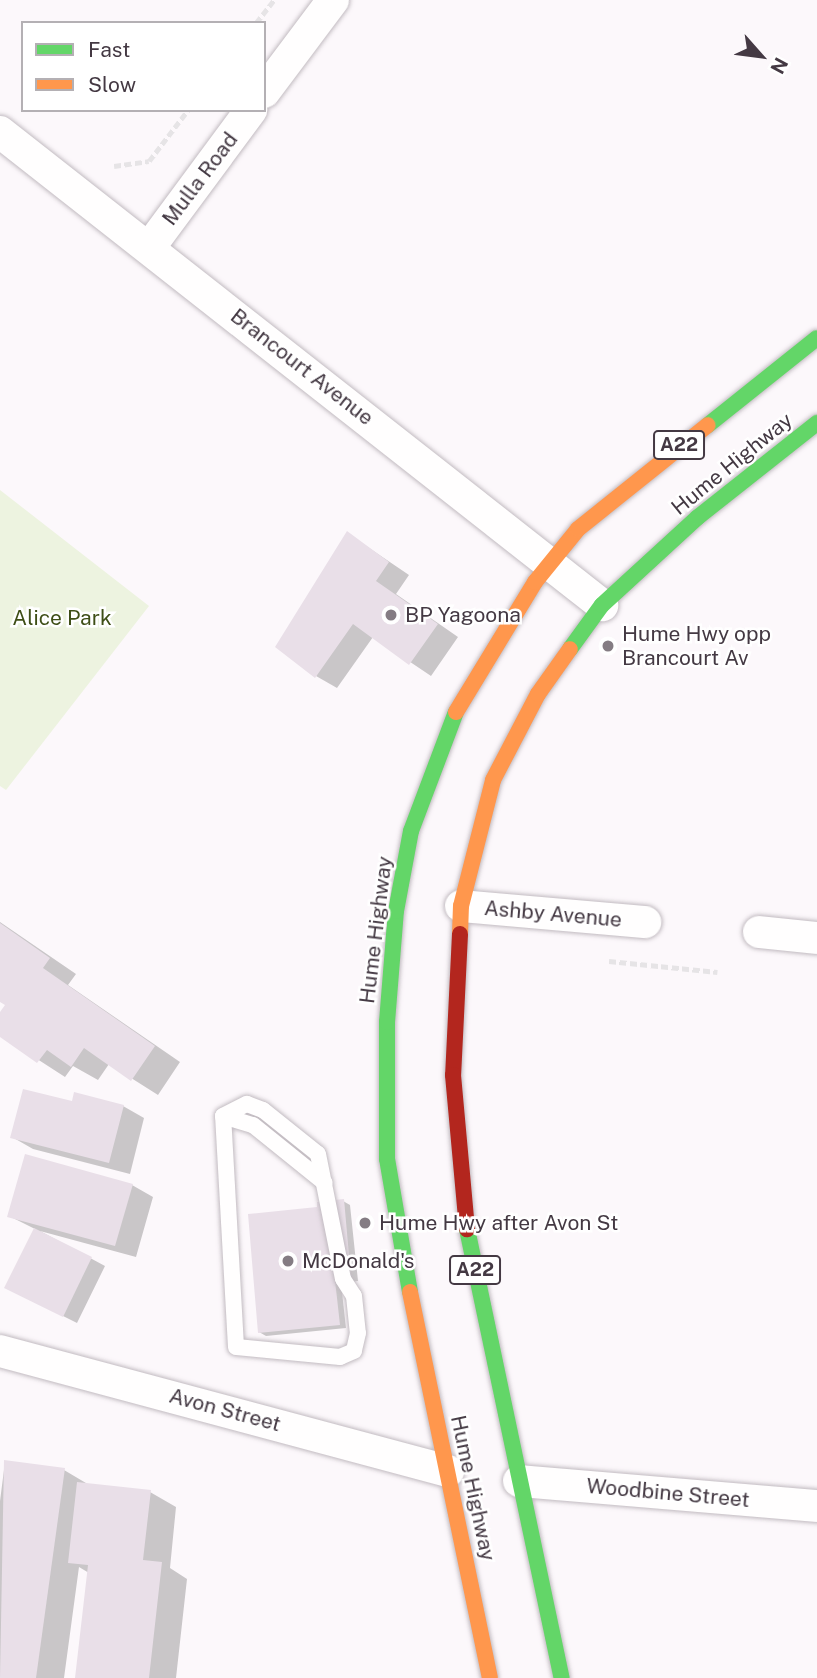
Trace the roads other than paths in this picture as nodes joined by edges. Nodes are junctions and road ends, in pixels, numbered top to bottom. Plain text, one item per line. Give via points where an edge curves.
1 (333, 0) edge
2 (266, 89) edge
3 (250, 112) edge
4 (0, 132) edge
5 (149, 248) junction
6 (817, 338) edge
7 (817, 423) edge
8 (551, 562) junction
9 (602, 605) junction
10 (461, 906) junction
11 (645, 922) dead end
12 (759, 932) dead end
13 (817, 938) edge
14 (236, 1347) joint
15 (0, 1351) edge
16 (449, 1471) junction
17 (519, 1481) junction
18 (817, 1506) edge
19 (490, 1678) edge
20 (562, 1678) edge

1 - 2 street
3 - 5 street, Mulla Road
4 - 5 street, Brancourt Avenue
5 - 8 street, Brancourt Avenue
6 - 8 highway, Hume Highway / A22 via 578,529
7 - 9 highway, Hume Highway / A22 via 698,517
8 - 9 street, Brancourt Avenue
8 - 16 highway, Hume Highway / A22 via 494,645 453,717 411,831 396,911 387,1022 387,1159 392,1207
9 - 10 highway, Hume Highway / A22 via 538,694 493,780
10 - 11 street, Ashby Avenue
10 - 17 highway, Hume Highway / A22 via 453,1075 461,1193
12 - 13 street
14 - 14 lane via 223,1116 247,1104 263,1110 318,1154 343,1279 354,1296 358,1333 354,1352 340,1357
15 - 16 street, Avon Street
16 - 19 highway, Hume Highway / A22
17 - 18 street, Woodbine Street
17 - 20 highway, Hume Highway / A22

